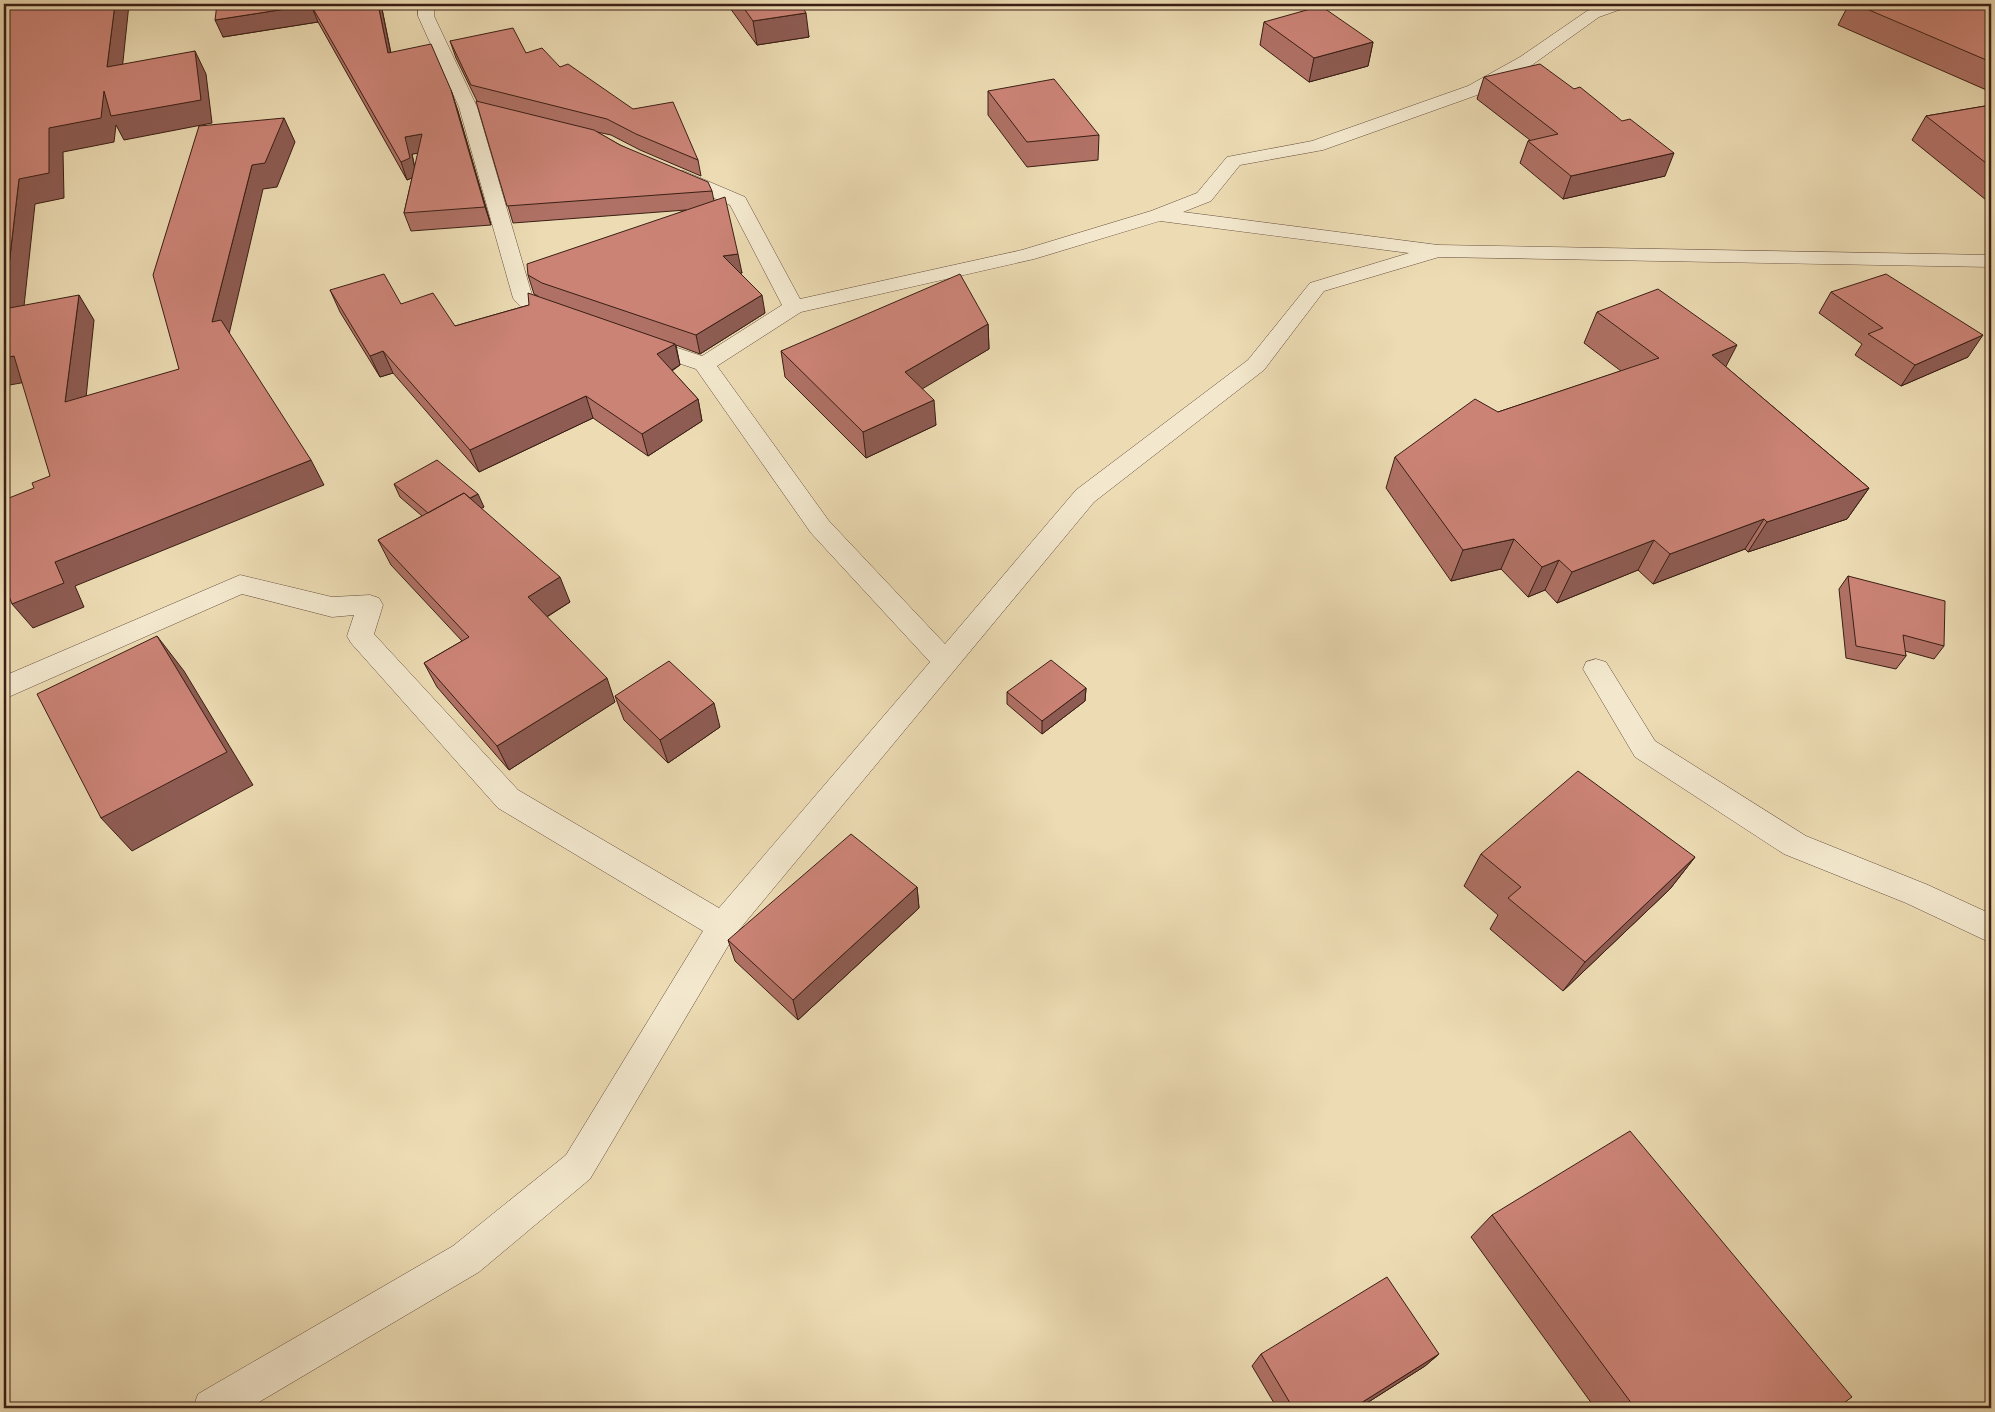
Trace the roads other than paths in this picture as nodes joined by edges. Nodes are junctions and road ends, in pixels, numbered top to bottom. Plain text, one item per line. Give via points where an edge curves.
1 (426, 4) edge
2 (1621, 4) edge
3 (658, 168) edge
4 (1158, 215) junction
5 (1438, 251) junction
6 (1991, 261) edge
7 (794, 307) junction
8 (582, 324) edge
9 (626, 338) edge
10 (704, 364) junction
11 (946, 662) junction
12 (1596, 669) dead end
13 (4, 688) edge
14 (723, 926) junction
15 (1991, 929) edge
16 (212, 1408) edge

1 - 8 street via 426,16 477,109 523,298
2 - 4 street via 1593,14 1526,61 1474,90 1316,146 1234,161 1204,196
3 - 7 street via 738,201
4 - 5 street
4 - 7 street via 1027,256
5 - 6 street
5 - 11 street via 1317,287 1256,365 1085,496
7 - 10 street
9 - 10 street
10 - 11 street via 820,527
11 - 14 street
12 - 15 street via 1646,749 1795,845 1917,894
13 - 14 street via 240,584 332,607 370,605 360,636 508,800
14 - 16 street via 578,1167 466,1259

